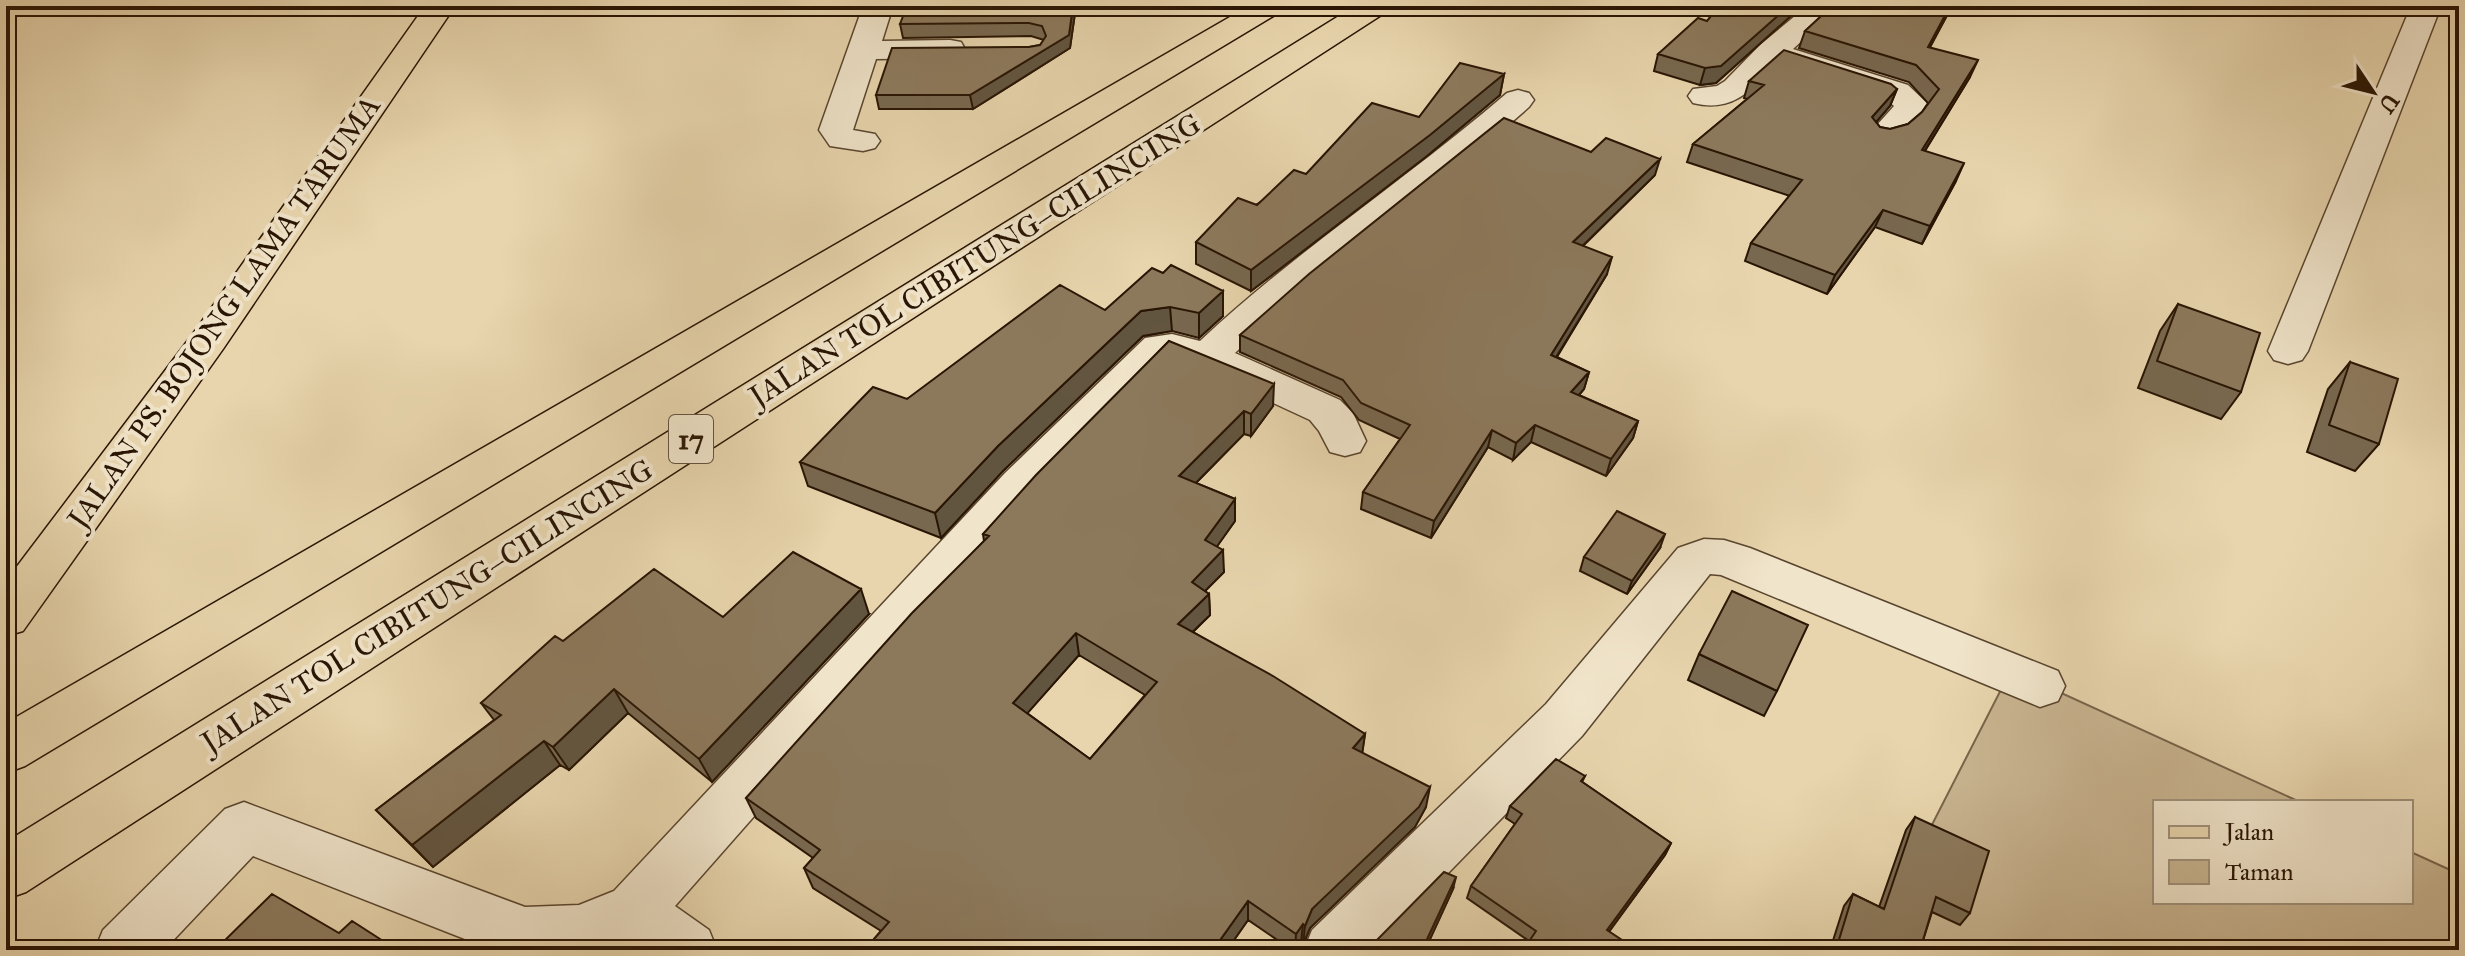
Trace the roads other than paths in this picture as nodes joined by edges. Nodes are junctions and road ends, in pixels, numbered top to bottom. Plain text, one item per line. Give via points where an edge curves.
1 (440, 6) edge
2 (878, 6) edge
3 (1270, 6) edge
4 (1376, 6) edge
5 (1825, 6) edge
6 (2426, 6) edge
7 (985, 48) edge
8 (865, 50) junction
9 (1771, 52) junction
10 (1704, 96) dead end
11 (1518, 100) dead end
12 (1885, 135) edge
13 (863, 141) dead end
14 (2288, 351) dead end
15 (1207, 357) junction
16 (1345, 441) dead end
17 (6, 617) edge
18 (2040, 686) dead end
19 (6, 750) edge
20 (6, 873) edge
21 (634, 910) junction
22 (518, 943) edge
23 (124, 950) edge
24 (688, 950) edge
25 (1333, 950) edge

1 - 17 main road, JALAN PS. BOJONG LAMA TARUMA via 209,340
2 - 8 street
3 - 19 main road, JALAN TOL CIBITUNG–CILINCING
4 - 20 main road, JALAN TOL CIBITUNG–CILINCING / 17
5 - 9 street
6 - 14 street
7 - 8 street
8 - 13 street via 836,130 842,139
9 - 10 street via 1736,88
9 - 12 street via 1908,98 1913,105
11 - 15 street via 1471,143 1238,304
15 - 16 street via 1325,410
15 - 21 street via 1168,344 1133,369 1021,484
18 - 25 street via 1734,561 1704,556 1694,561 1564,720
21 - 22 street via 579,933
21 - 24 street
22 - 23 street via 479,915 244,827

